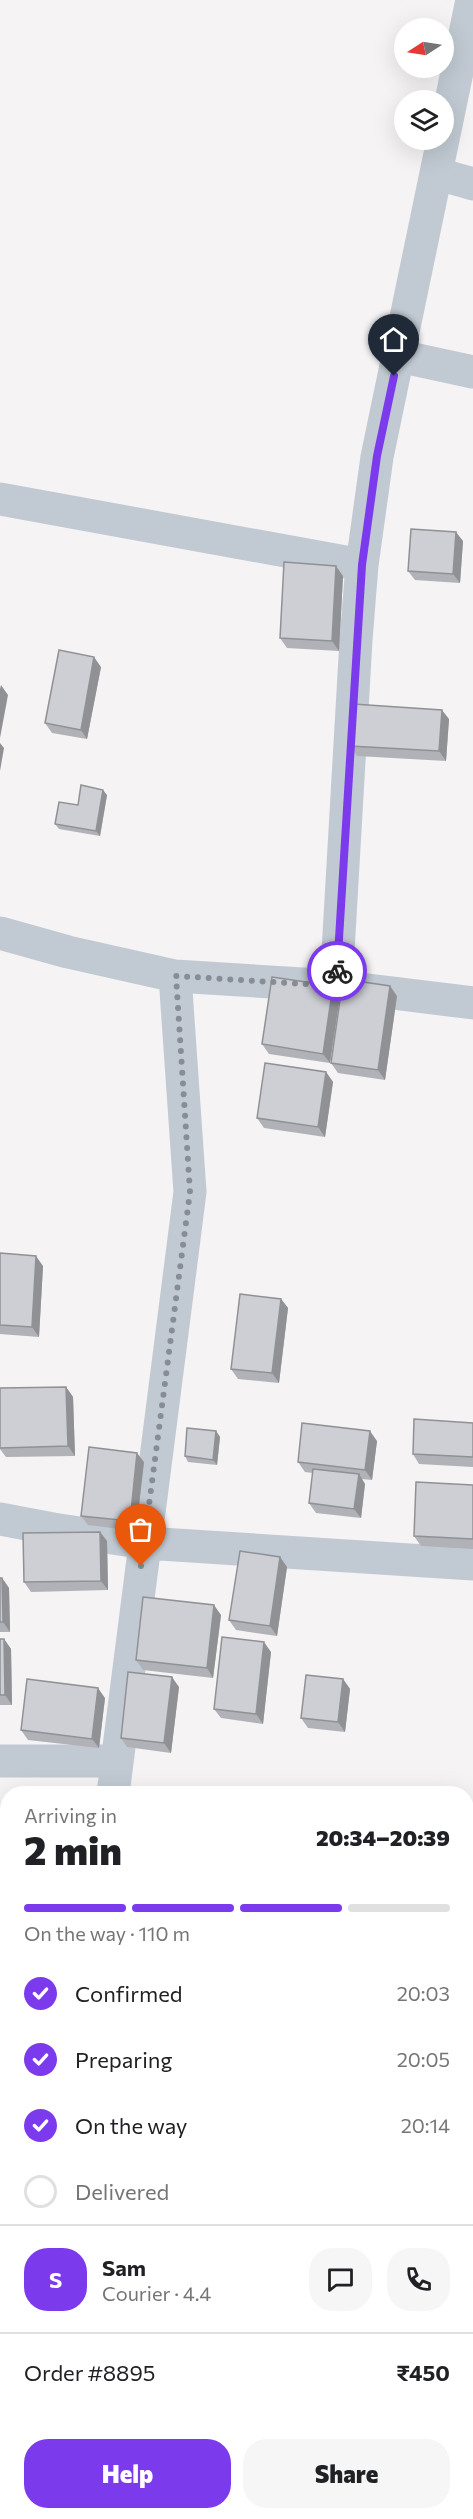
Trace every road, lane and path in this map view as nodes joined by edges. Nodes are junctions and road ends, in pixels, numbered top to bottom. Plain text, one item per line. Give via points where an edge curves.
1 (472, 0) edge
2 (438, 174) junction
3 (473, 184) edge
4 (399, 356) junction
5 (473, 372) edge
6 (0, 499) edge
7 (362, 565) junction
8 (0, 933) edge
9 (176, 976) junction
10 (336, 986) junction
11 (473, 1003) edge
12 (0, 1518) edge
13 (145, 1543) junction
14 (473, 1564) edge
15 (0, 1761) edge
16 (117, 1761) junction
17 (114, 1786) edge

1 - 2 street
2 - 3 street
2 - 4 street
4 - 5 street
4 - 7 street via 377,456
6 - 7 street
7 - 10 street
8 - 9 street
9 - 10 street
9 - 13 street via 190,1192
10 - 11 street
12 - 13 street
13 - 14 street
13 - 16 street
15 - 16 street
16 - 17 street

